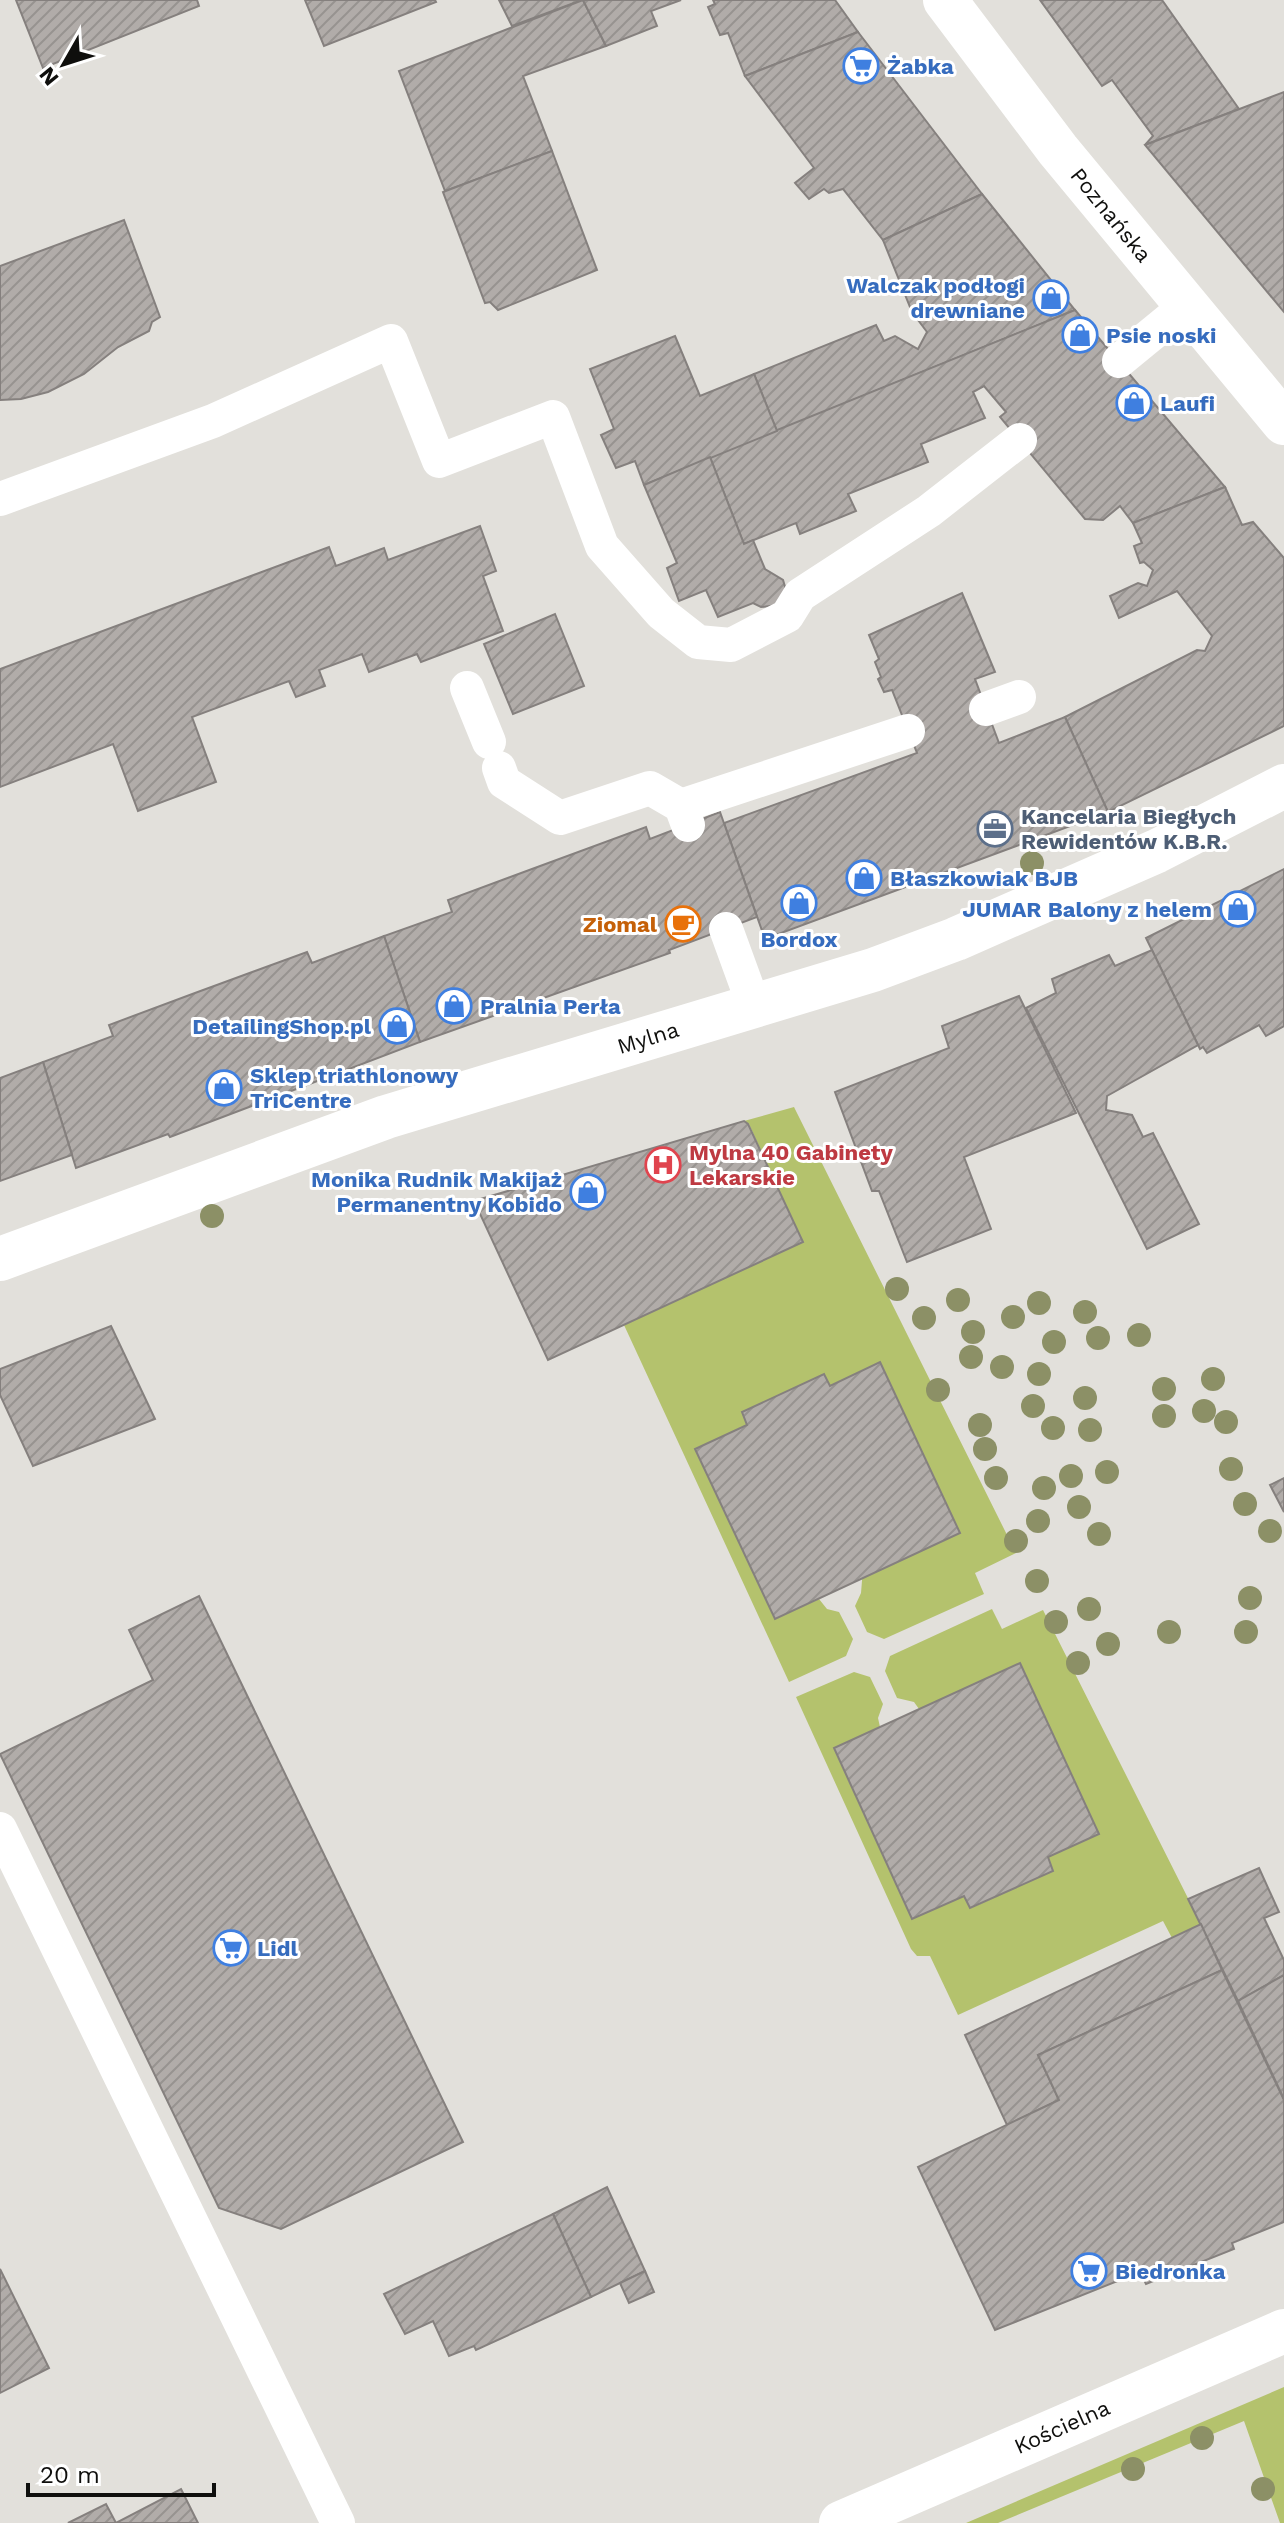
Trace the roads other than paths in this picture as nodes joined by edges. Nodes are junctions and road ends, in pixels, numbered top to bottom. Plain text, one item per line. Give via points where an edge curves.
1 (945, 0) edge
2 (1186, 306) junction
3 (1119, 361) dead end
4 (1284, 423) edge
5 (1020, 440) dead end
6 (0, 499) edge
7 (467, 688) dead end
8 (1019, 697) dead end
9 (986, 709) dead end
10 (908, 731) dead end
11 (1284, 786) edge
12 (726, 929) dead end
13 (754, 1006) junction
14 (0, 1259) edge
15 (0, 1829) edge
16 (1284, 2331) edge
17 (338, 2523) edge
18 (841, 2523) edge

1 - 2 street, Poznańska via 1058,150
2 - 3 lane
2 - 4 street, Poznańska
5 - 6 lane via 929,511 800,595 787,616 731,645 698,642 661,613 602,546 553,417 439,461 391,341 213,421
7 - 10 lane via 504,782 560,818 650,788 685,816
8 - 9 lane
11 - 13 street, Mylna via 1157,851 956,939
12 - 13 lane
13 - 14 street, Mylna via 386,1117
15 - 17 lane
16 - 18 street, Kościelna

